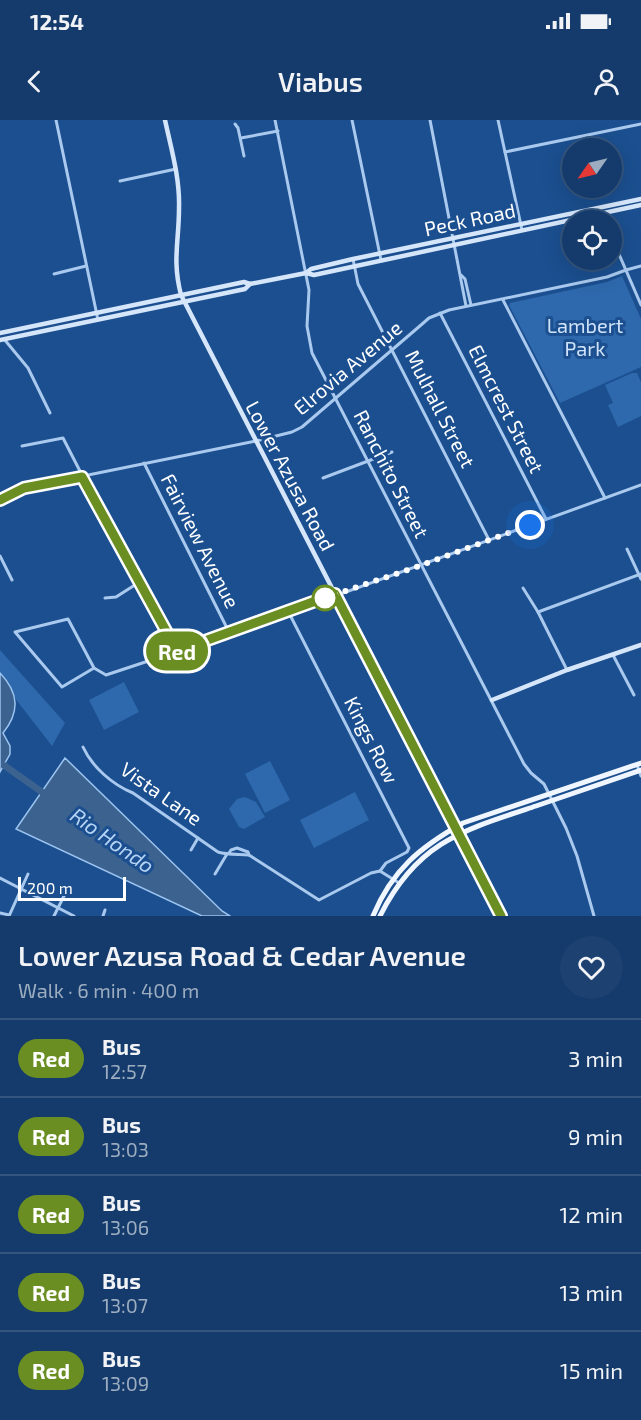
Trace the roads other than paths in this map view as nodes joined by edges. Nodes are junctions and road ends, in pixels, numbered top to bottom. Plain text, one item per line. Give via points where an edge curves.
1 (56, 120) edge
2 (165, 120) edge
3 (275, 120) edge
4 (352, 120) edge
5 (429, 120) edge
6 (498, 120) edge
7 (235, 124) dead end
8 (641, 124) edge
9 (278, 131) junction
10 (241, 138) junction
11 (505, 152) junction
12 (244, 156) dead end
13 (176, 169) junction
14 (120, 181) dead end
15 (641, 199) edge
16 (641, 205) edge
17 (600, 210) joint
18 (562, 218) edge
19 (521, 227) junction
20 (454, 242) junction
21 (380, 257) junction
22 (622, 261) edge
23 (353, 262) junction
24 (86, 266) junction
25 (641, 266) edge
26 (626, 270) junction
27 (54, 273) dead end
28 (306, 273) junction
29 (250, 284) junction
30 (181, 296) junction
31 (502, 299) junction
32 (184, 302) junction
33 (641, 305) edge
34 (468, 306) junction
35 (96, 313) junction
36 (440, 313) junction
37 (98, 320) junction
38 (0, 333) edge
39 (2, 340) edge
40 (393, 350) junction
41 (336, 399) junction
42 (50, 413) dead end
43 (256, 441) junction
44 (22, 446) dead end
45 (392, 452) dead end
46 (368, 461) junction
47 (144, 463) junction
48 (82, 477) junction
49 (323, 478) dead end
50 (641, 485) edge
51 (605, 498) junction
52 (0, 500) edge
53 (546, 519) junction
54 (489, 540) junction
55 (627, 549) dead end
56 (0, 556) edge
57 (422, 565) junction
58 (640, 574) edge
59 (641, 579) edge
60 (12, 580) dead end
61 (138, 583) junction
62 (523, 588) dead end
63 (335, 594) junction
64 (105, 598) dead end
65 (288, 611) junction
66 (537, 612) junction
67 (230, 634) junction
68 (641, 645) edge
69 (177, 651) junction
70 (613, 655) junction
71 (94, 668) junction
72 (567, 670) junction
73 (634, 695) dead end
74 (492, 700) junction
75 (83, 747) dead end
76 (640, 769) edge
77 (551, 798) junction
78 (457, 830) junction
79 (198, 838) junction
80 (191, 850) dead end
81 (228, 854) junction
82 (380, 871) junction
83 (28, 874) dead end
84 (215, 874) dead end
85 (0, 879) edge
86 (396, 881) junction
87 (20, 889) junction
88 (66, 892) dead end
89 (319, 900) joint
90 (58, 908) junction
91 (105, 910) dead end
92 (0, 913) edge
93 (9, 915) edge
94 (54, 916) edge
95 (74, 916) edge
96 (103, 916) edge
97 (376, 916) edge
98 (501, 916) edge
99 (594, 916) edge

1 - 24 street
2 - 13 main road, Lower Azusa Road
3 - 9 street, Ranchito Street
4 - 21 street
5 - 20 street
6 - 11 street
7 - 10 street
8 - 11 street
9 - 10 street
9 - 28 street, Ranchito Street
10 - 12 street
11 - 19 street
13 - 14 street
13 - 30 main road, Lower Azusa Road via 179,208 175,259
15 - 17 main road, Peck Road
16 - 17 main road, Peck Road
18 - 19 main road, Peck Road
19 - 20 main road, Peck Road
20 - 21 main road, Peck Road
20 - 34 street
21 - 23 main road, Peck Road
22 - 26 street
23 - 28 main road, Peck Road
23 - 40 street, Mulhall Street via 358,284
24 - 27 street
24 - 35 street
25 - 26 street, Elrovia Avenue
26 - 31 street, Elrovia Avenue
26 - 33 street
28 - 29 main road, Peck Road
28 - 41 street, Ranchito Street via 312,353
29 - 30 main road, Peck Road
29 - 32 main road, Peck Road via 245,289
30 - 32 main road, Lower Azusa Road
30 - 35 main road, Peck Road
31 - 34 street, Elrovia Avenue
31 - 51 street
32 - 37 main road, Peck Road
32 - 43 main road, Lower Azusa Road
34 - 36 street, Elrovia Avenue
35 - 37 street
35 - 38 main road, Peck Road
36 - 40 street, Elrovia Avenue
36 - 53 street, Elmcrest Street
37 - 39 main road, Peck Road
38 - 39 street
39 - 42 street via 28,368
40 - 41 street, Elrovia Avenue
40 - 54 street, Mulhall Street
41 - 43 street, Elrovia Avenue via 292,432
41 - 46 street, Ranchito Street
43 - 47 street, Elrovia Avenue
43 - 63 main road, Lower Azusa Road
44 - 48 street via 63,438
45 - 46 street
46 - 49 street
46 - 57 street, Ranchito Street
47 - 48 street, Elrovia Avenue
47 - 67 street, Fairview Avenue
48 - 52 street, Elrovia Avenue via 24,488
48 - 61 street
50 - 51 street
51 - 53 street
53 - 54 street
54 - 57 street
55 - 58 street
56 - 60 street
57 - 63 street
57 - 74 street, Ranchito Street
58 - 59 street
58 - 66 street
61 - 64 street via 116,597
61 - 69 street
62 - 66 street
63 - 65 street
63 - 78 main road, Lower Azusa Road
65 - 67 street
65 - 82 street, Kings Row via 409,848
66 - 72 street
67 - 69 street
68 - 70 main road
69 - 71 street via 106,675
70 - 72 main road
70 - 73 street
71 - 71 street via 68,619 15,633 62,687
72 - 74 main road
74 - 77 street, Ranchito Street via 524,764 544,784
75 - 79 street, Vista Lane via 87,757 118,787 133,793
76 - 77 main road
77 - 78 main road
77 - 99 street, Ranchito Street via 577,856
78 - 86 main road
78 - 98 main road, Lower Azusa Road
79 - 80 street
79 - 81 street, Vista Lane
81 - 84 street
81 - 89 street, Vista Lane via 237,848 248,852
82 - 86 street
82 - 89 street, Kings Row
83 - 87 street
85 - 87 street
86 - 97 main road
86 - 97 main road via 376,908
87 - 90 street
87 - 93 street
88 - 90 street
90 - 94 street
90 - 95 street
91 - 96 street
92 - 93 street

